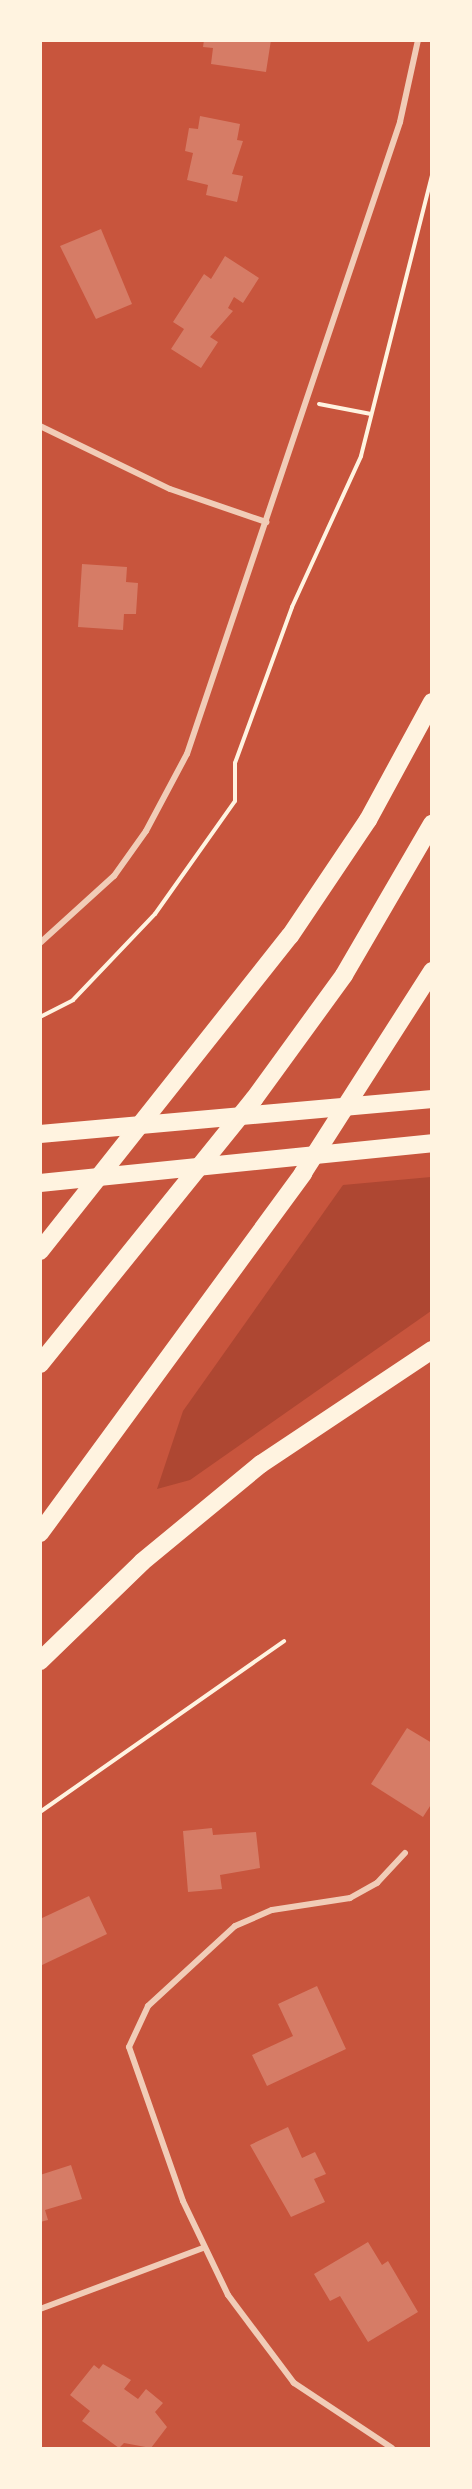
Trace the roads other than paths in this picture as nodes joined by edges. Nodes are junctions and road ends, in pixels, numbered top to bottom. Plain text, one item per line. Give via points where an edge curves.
1 (418, 40) edge
2 (40, 426) edge
3 (266, 522) junction
4 (432, 702) edge
5 (432, 824) edge
6 (40, 943) edge
7 (432, 971) edge
8 (432, 1100) edge
9 (40, 1133) edge
10 (432, 1143) edge
11 (40, 1184) edge
12 (40, 1251) edge
13 (432, 1350) edge
14 (40, 1364) edge
15 (40, 1533) edge
16 (40, 1661) edge
17 (405, 1852) dead end
18 (203, 2248) junction
19 (40, 2309) edge
20 (392, 2448) edge

1 - 3 street via 400,122
2 - 3 street via 170,489
3 - 6 street via 198,728 157,813 114,876
4 - 12 highway via 368,820 290,936
5 - 14 highway via 344,975
7 - 15 highway via 303,1173
8 - 9 highway
10 - 11 highway
13 - 16 highway via 261,1464 142,1562
17 - 18 street via 377,1883 350,1898 272,1910 235,1926 148,2006 129,2047
18 - 19 street
18 - 20 street via 228,2295 294,2383

